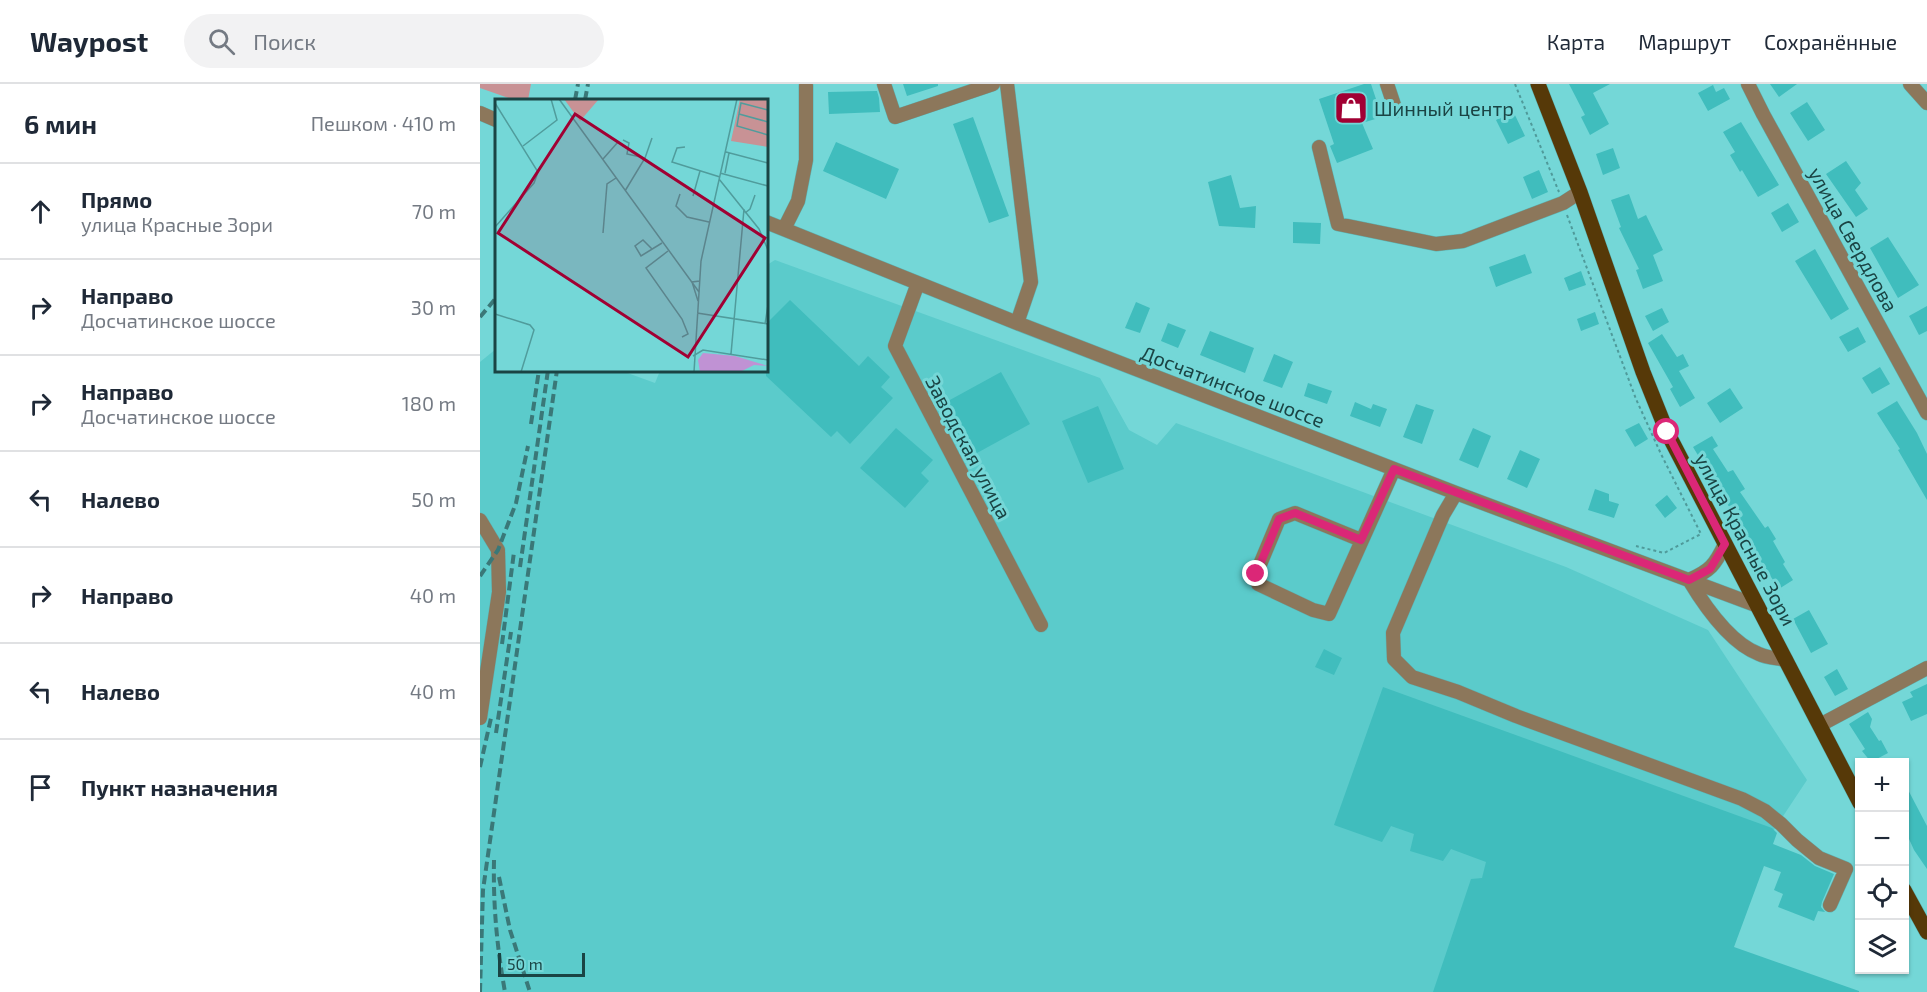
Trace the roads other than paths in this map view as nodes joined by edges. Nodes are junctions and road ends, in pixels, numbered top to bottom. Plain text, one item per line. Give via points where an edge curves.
1 (884, 84) edge
2 (993, 84) edge
3 (1007, 84) edge
4 (1387, 84) edge
5 (1538, 84) edge
6 (1748, 84) edge
7 (1910, 84) edge
8 (806, 86) dead end
9 (1927, 103) edge
10 (1396, 111) dead end
11 (480, 113) edge
12 (495, 120) edge
13 (1319, 147) dead end
14 (1580, 192) junction
15 (768, 223) edge
16 (784, 229) junction
17 (918, 283) junction
18 (1017, 323) junction
19 (1927, 412) edge
20 (1394, 469) junction
21 (1456, 493) junction
22 (480, 520) edge
23 (1361, 540) junction
24 (1725, 544) junction
25 (1689, 580) junction
26 (1758, 606) junction
27 (1041, 625) dead end
28 (1786, 660) junction
29 (1927, 668) edge
30 (480, 718) edge
31 (1820, 725) junction
32 (1855, 793) edge
33 (1909, 898) edge
34 (1830, 905) dead end
35 (1927, 932) edge

1 - 2 street via 895,117
3 - 18 street via 1031,282
4 - 10 street
5 - 14 main road, улица Красные Зори
6 - 19 street, улица Свердлова
7 - 9 street
8 - 16 street via 806,160 798,201
11 - 12 street
13 - 14 street via 1338,224 1436,244 1463,242 1563,203
14 - 24 main road, улица Красные Зори via 1655,404
15 - 16 street, Досчатинское шоссе
16 - 17 street, Досчатинское шоссе
17 - 18 street, Досчатинское шоссе
17 - 27 street, Заводская улица via 895,346
18 - 20 street, Досчатинское шоссе
20 - 21 street, Досчатинское шоссе
20 - 23 street
21 - 25 street, Досчатинское шоссе
21 - 34 street via 1393,633 1394,659 1412,677 1698,782 1765,811 1819,858 1846,870
22 - 30 street via 498,550 499,592
23 - 23 street via 1329,614 1258,584 1256,574 1279,519 1295,513
24 - 25 street via 1710,569
24 - 26 main road, улица Красные Зори
25 - 26 street, Досчатинское шоссе
25 - 28 street via 1704,605 1738,642 1758,654
26 - 28 main road, улица Красные Зори
28 - 31 main road, улица Красные Зори
29 - 31 street
31 - 32 main road, улица Красные Зори
33 - 35 main road

